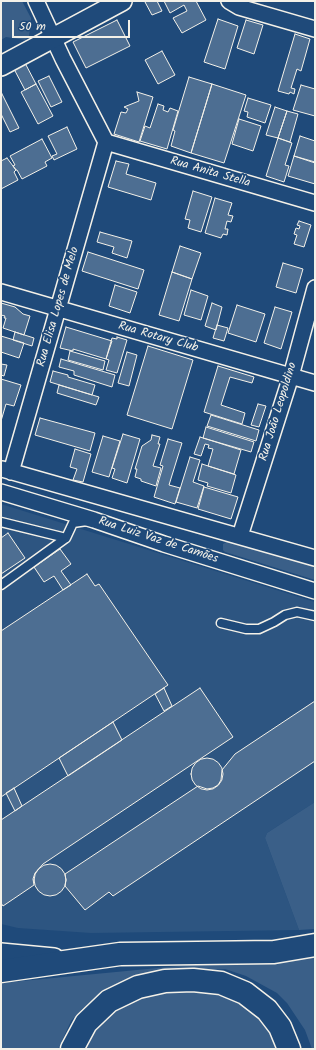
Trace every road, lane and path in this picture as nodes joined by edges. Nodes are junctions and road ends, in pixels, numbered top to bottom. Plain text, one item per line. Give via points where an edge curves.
1 (36, 1) edge
2 (122, 1) edge
3 (229, 1) edge
4 (315, 29) edge
5 (53, 39) junction
6 (1, 66) edge
7 (106, 142) junction
8 (315, 203) edge
9 (315, 288) edge
10 (1, 292) edge
11 (59, 309) junction
12 (291, 376) junction
13 (315, 383) edge
14 (6, 470) edge
15 (1, 492) edge
16 (94, 520) junction
17 (1, 522) edge
18 (240, 536) junction
19 (66, 538) junction
20 (315, 558) edge
21 (1, 585) edge
22 (315, 591) edge
23 (315, 616) edge
24 (221, 623) dead end
25 (315, 945) edge
26 (1, 953) edge
27 (120, 954) junction
28 (1, 971) edge
29 (72, 1049) edge
30 (289, 1049) edge

1 - 5 street
2 - 5 street
3 - 4 street via 239,7
5 - 6 street
5 - 7 street
7 - 8 street, Rua Anita Stella
7 - 11 street, Rua Elisa Lopes de Melo
9 - 12 street, Rua João Leopoldino
10 - 11 street, Rua Rotary Club
11 - 12 street, Rua Rotary Club
11 - 14 street, Rua Elisa Lopes de Melo
12 - 13 street, Rua Rotary Club
12 - 18 street, Rua João Leopoldino
14 - 18 street, Rua Luiz Vaz de Camões
15 - 16 street, Rua Luiz Vaz de Camões
16 - 19 lane via 73,523
16 - 22 street, Rua Luiz Vaz de Camões
17 - 19 lane
18 - 20 street, Rua Luiz Vaz de Camões
19 - 21 lane
23 - 24 lane via 297,612 285,615 259,629 246,629
25 - 27 highway via 274,952
26 - 27 street via 55,958
27 - 28 highway
29 - 30 highway via 86,1023 109,1001 138,987 166,981 193,980 221,983 245,993 267,1010 280,1027

